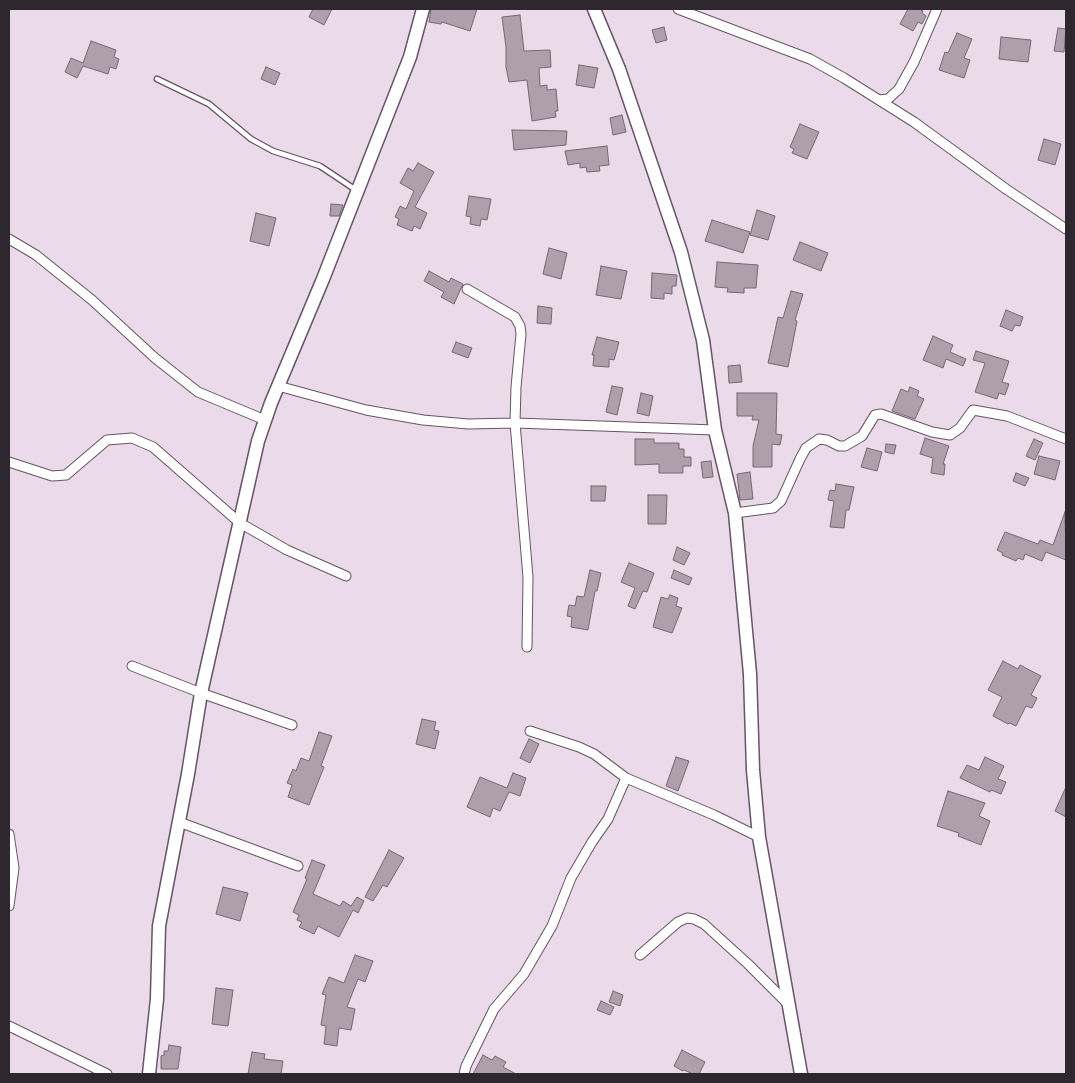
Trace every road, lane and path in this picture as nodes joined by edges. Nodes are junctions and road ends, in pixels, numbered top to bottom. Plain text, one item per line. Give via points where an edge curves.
1 (423, 9) edge
2 (594, 9) edge
3 (678, 9) edge
4 (937, 9) edge
5 (157, 78) dead end
6 (879, 100) junction
7 (358, 190) junction
8 (1066, 229) edge
9 (9, 239) edge
10 (467, 289) dead end
11 (278, 386) junction
12 (265, 420) junction
13 (515, 423) junction
14 (715, 430) junction
15 (1066, 439) edge
16 (9, 462) edge
17 (735, 513) junction
18 (240, 523) junction
19 (346, 576) dead end
20 (527, 647) dead end
21 (132, 666) dead end
22 (201, 693) junction
23 (292, 725) dead end
24 (530, 732) dead end
25 (626, 778) junction
26 (179, 822) junction
27 (9, 834) edge
28 (760, 837) junction
29 (298, 866) dead end
30 (9, 906) edge
31 (640, 955) dead end
32 (788, 1004) junction
33 (9, 1026) edge
34 (107, 1074) edge
35 (149, 1074) edge
36 (464, 1074) edge
37 (801, 1074) edge

1 - 7 street via 410,57
2 - 14 street via 619,69 681,252 703,340
3 - 6 street via 810,59
4 - 6 street via 899,89 888,98
5 - 7 lane via 209,104 272,151 320,166
6 - 8 street
7 - 11 street
9 - 12 street via 36,255 92,300 155,358 198,392
10 - 13 street via 515,316 520,326
11 - 12 street
11 - 13 street via 366,410 423,420 468,424
12 - 18 street
13 - 14 street
13 - 20 street via 528,577
14 - 17 street
15 - 17 street via 1007,416 973,410 960,428 950,435 881,414 875,415 862,436 845,446 820,439 806,448 781,501 774,508
16 - 18 street via 52,476 66,474 107,440 132,438 153,447
17 - 28 street via 750,674 753,770
18 - 19 street via 287,550
18 - 22 street
21 - 22 street
22 - 23 street
22 - 26 street
24 - 25 street via 594,754
25 - 28 street
25 - 36 street via 608,819 571,878 552,926 524,974 494,1009
26 - 29 street
26 - 35 street via 159,926 157,999
27 - 30 street via 14,868
28 - 32 street
31 - 32 street via 678,922 694,919 704,924
32 - 37 street
33 - 34 street

